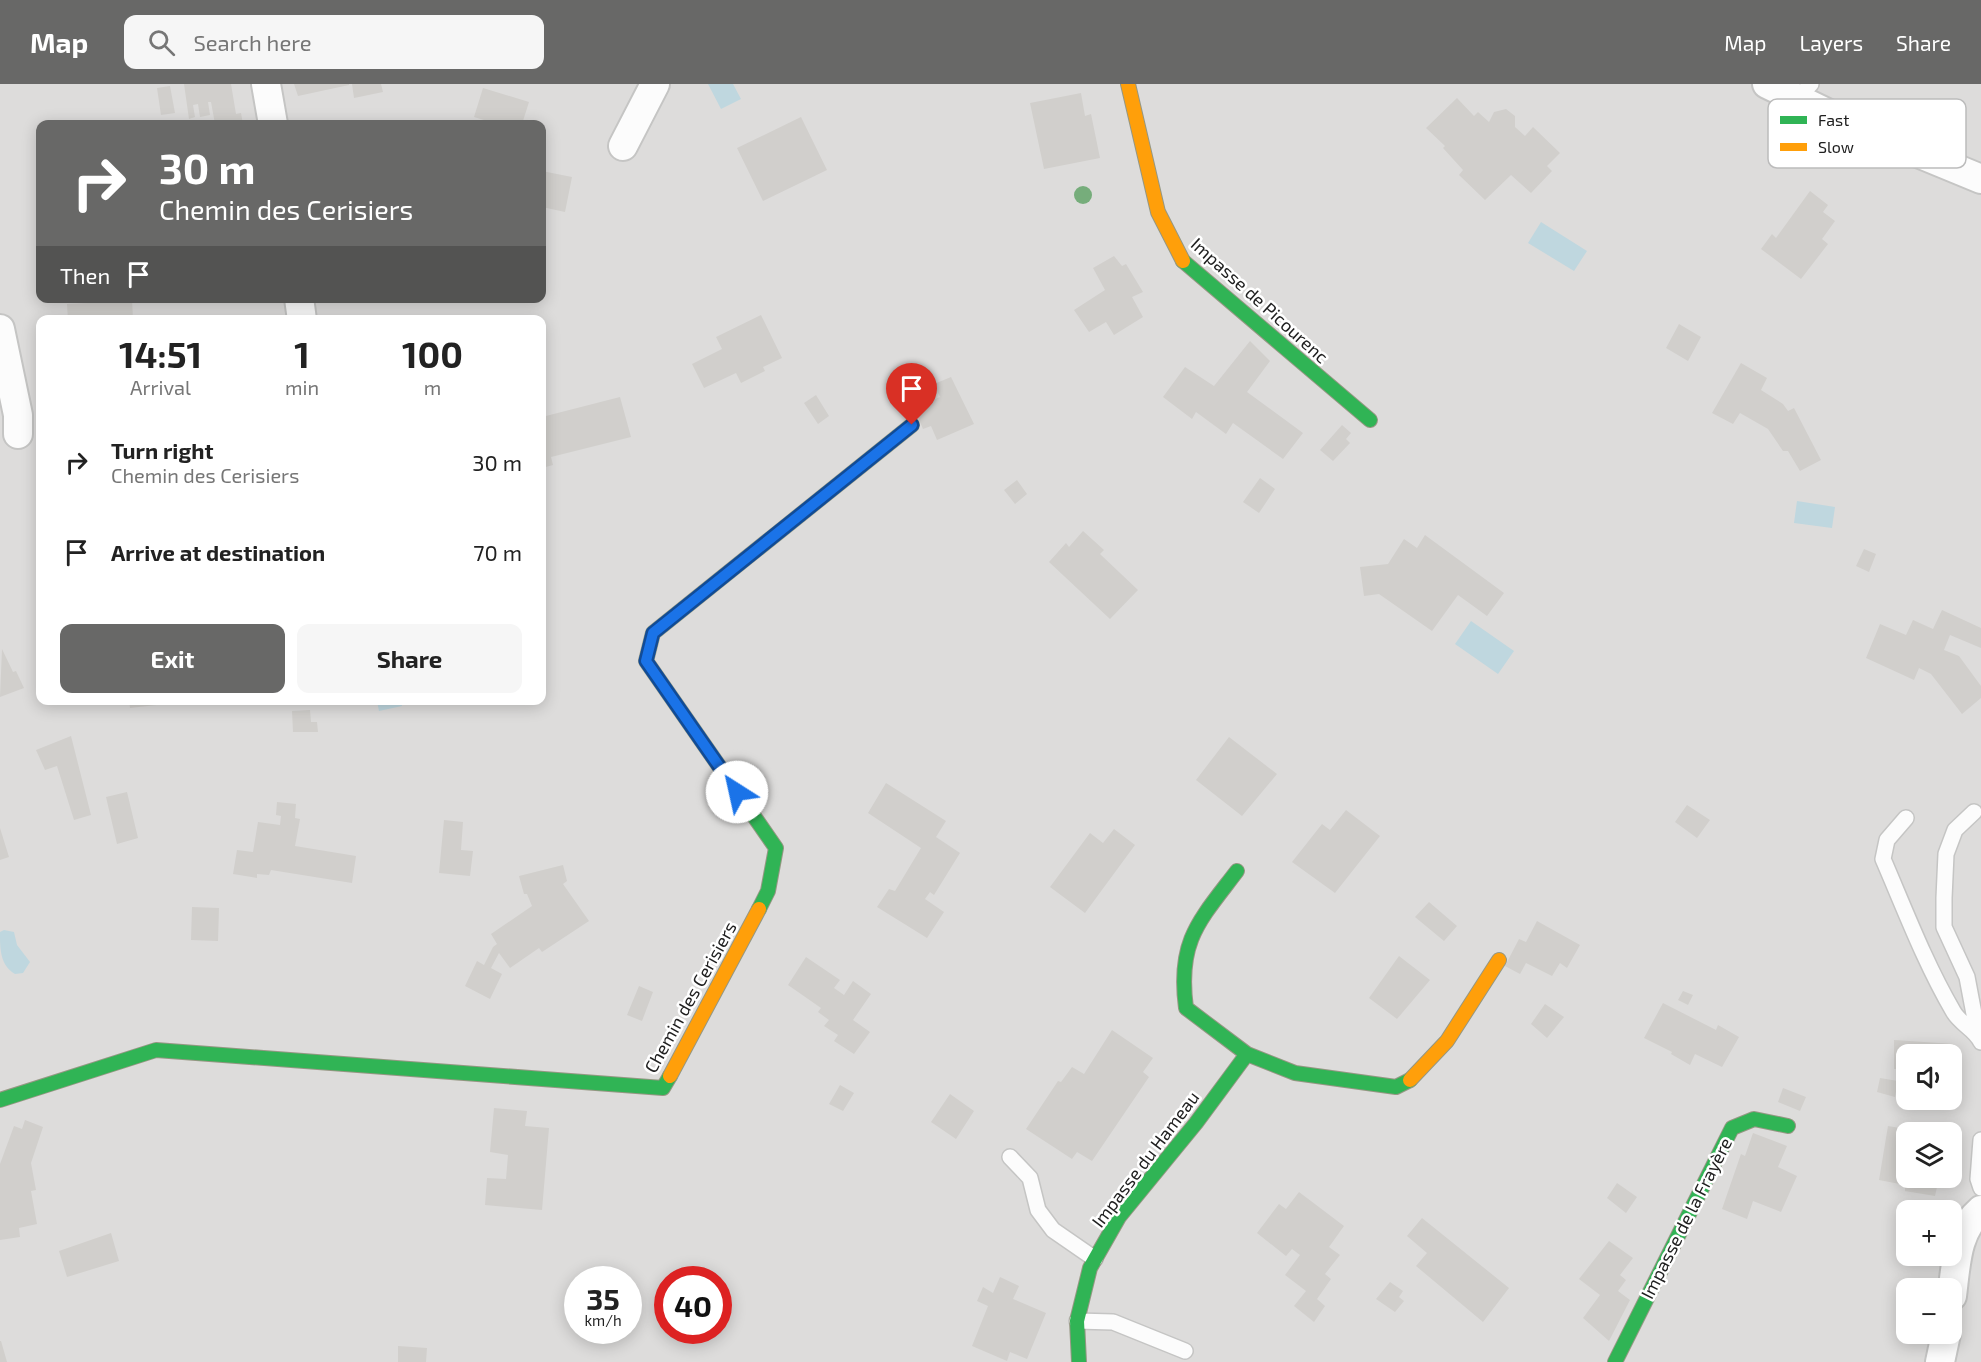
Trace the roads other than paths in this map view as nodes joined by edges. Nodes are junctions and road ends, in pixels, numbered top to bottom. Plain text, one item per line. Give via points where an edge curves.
1 (266, 84) edge
2 (655, 84) edge
3 (1128, 84) edge
4 (1767, 84) edge
5 (1804, 91) edge
6 (272, 120) edge
7 (623, 146) dead end
8 (1955, 168) edge
9 (1981, 179) edge
10 (0, 329) edge
11 (1370, 420) dead end
12 (912, 425) dead end
13 (19, 434) edge
14 (1974, 812) dead end
15 (1906, 818) dead end
16 (1237, 871) dead end
17 (1499, 960) dead end
18 (1979, 1038) edge
19 (1246, 1054) junction
20 (0, 1100) edge
21 (1788, 1126) dead end
22 (1981, 1140) edge
23 (1010, 1157) dead end
24 (1981, 1188) edge
25 (1981, 1210) edge
26 (1095, 1259) junction
27 (1954, 1278) edge
28 (1077, 1321) junction
29 (1944, 1344) edge
30 (1185, 1351) dead end
31 (1079, 1362) edge
32 (1615, 1362) edge
33 (1940, 1362) edge

1 - 6 street
2 - 7 street
3 - 11 street, Impasse de Picourenc via 1155,202 1180,258
4 - 5 street
8 - 9 street
10 - 13 street
12 - 20 street, Chemin des Cerisiers via 653,633 646,661 776,848 768,891 663,1088 156,1050
14 - 18 lane via 1955,830 1946,854 1944,927 1967,977
15 - 18 lane via 1887,840 1883,859 1954,1014
16 - 19 street via 1186,941 1180,978 1186,1008
17 - 19 street via 1447,1041 1415,1078 1396,1087 1294,1073
19 - 26 street, Impasse du Hameau via 1197,1123 1119,1217
21 - 32 street, Impasse de la Frayère via 1754,1119 1731,1128
22 - 24 lane
23 - 26 lane via 1030,1178 1038,1210 1053,1230
25 - 27 street via 1968,1221 1958,1247
26 - 28 street, Impasse du Hameau
28 - 30 lane via 1113,1322
28 - 31 street, Impasse du Hameau
29 - 33 street

